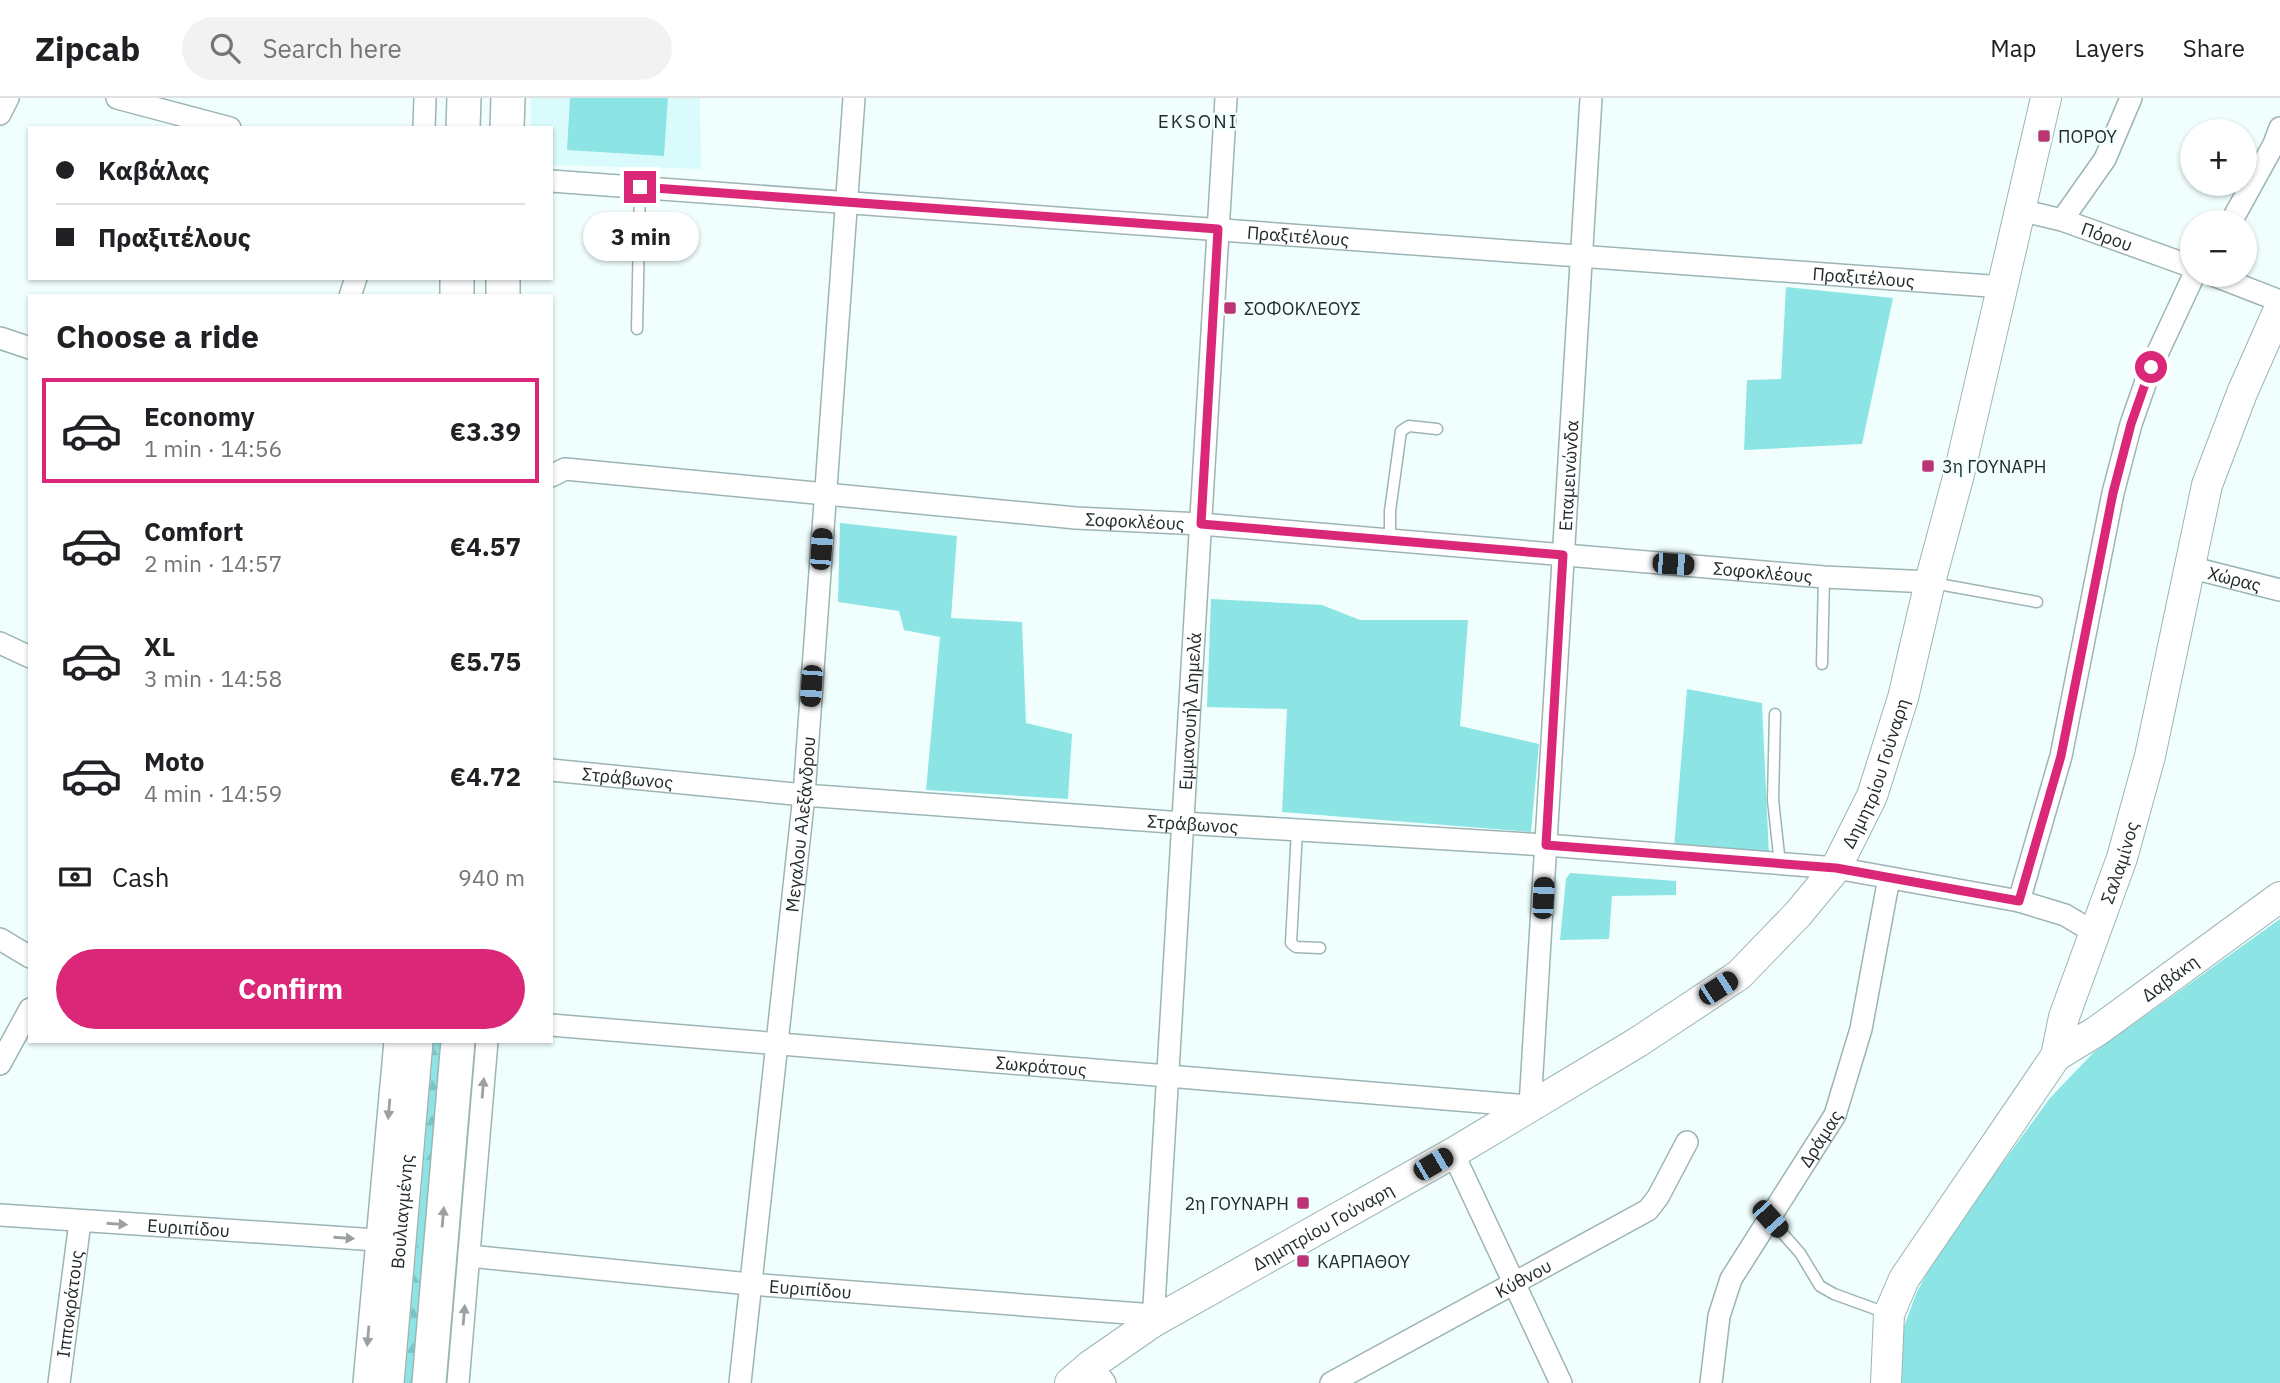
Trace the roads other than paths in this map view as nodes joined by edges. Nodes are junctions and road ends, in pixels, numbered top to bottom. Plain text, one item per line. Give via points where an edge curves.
1 (8, 98) edge
2 (117, 98) edge
3 (425, 98) edge
4 (464, 98) edge
5 (508, 98) edge
6 (854, 98) edge
7 (1226, 98) edge
8 (1591, 98) edge
9 (2046, 98) edge
10 (2131, 98) edge
11 (0, 114) edge
12 (222, 126) edge
13 (424, 126) edge
14 (463, 126) edge
15 (507, 126) edge
16 (2280, 128) edge
17 (553, 181) edge
18 (640, 187) junction
19 (845, 202) junction
20 (2020, 210) junction
21 (2238, 210) edge
22 (2062, 220) junction
23 (1218, 229) junction
24 (1582, 256) junction
25 (2180, 262) edge
26 (2003, 287) junction
27 (2188, 287) edge
28 (2244, 287) edge
29 (2280, 301) edge
30 (2280, 307) edge
31 (637, 329) dead end
32 (0, 338) edge
33 (28, 347) edge
34 (1437, 429) dead end
35 (553, 475) edge
36 (824, 495) junction
37 (1201, 524) junction
38 (1390, 540) junction
39 (1563, 555) junction
40 (2189, 567) junction
41 (1824, 577) junction
42 (1930, 582) junction
43 (2280, 590) edge
44 (2037, 602) dead end
45 (0, 643) edge
46 (28, 656) edge
47 (1822, 664) dead end
48 (1775, 714) dead end
49 (553, 770) edge
50 (804, 795) junction
51 (1183, 824) junction
52 (1297, 830) junction
53 (1546, 845) junction
54 (1780, 864) junction
55 (1836, 868) junction
56 (1889, 877) junction
57 (2280, 897) edge
58 (2019, 901) junction
59 (2095, 933) junction
60 (0, 939) edge
61 (1320, 948) dead end
62 (28, 956) edge
63 (28, 1013) edge
64 (553, 1025) edge
65 (395, 1043) edge
66 (416, 1043) edge
67 (458, 1043) edge
68 (487, 1043) edge
69 (777, 1045) junction
70 (2056, 1056) junction
71 (0, 1064) edge
72 (1168, 1076) junction
73 (1530, 1106) junction
74 (1687, 1142) dead end
75 (1452, 1153) junction
76 (0, 1215) edge
77 (1770, 1219) junction
78 (80, 1222) junction
79 (377, 1240) junction
80 (469, 1256) junction
81 (1513, 1282) junction
82 (750, 1284) junction
83 (1889, 1314) junction
84 (1154, 1318) junction
85 (1088, 1377) edge
86 (59, 1383) edge
87 (364, 1383) edge
88 (387, 1383) edge
89 (429, 1383) edge
90 (458, 1383) edge
91 (740, 1383) edge
92 (1331, 1383) edge
93 (1561, 1383) edge
94 (1712, 1383) edge
95 (1886, 1383) edge

1 - 11 street
2 - 12 street
3 - 13 street
4 - 14 main road
5 - 15 main road
6 - 19 street, Μεγαλου Αλεξάνδρου
7 - 23 street, Εμμανουήλ Δημελά
8 - 24 street, Επαμεινώνδα
9 - 20 main road, Δημητρίου Γούναρη
10 - 22 street via 2105,159
16 - 21 street
17 - 18 street, Πραξιτέλους
18 - 19 street, Πραξιτέλους
18 - 31 lane
19 - 23 street, Πραξιτέλους
19 - 36 street, Μεγαλου Αλεξάνδρου
20 - 22 street, Πόρου
20 - 26 main road, Δημητρίου Γούναρη
22 - 25 street, Πόρου
23 - 24 street, Πραξιτέλους
23 - 37 street, Εμμανουήλ Δημελά
24 - 26 street, Πραξιτέλους
24 - 39 street, Επαμεινώνδα
26 - 42 main road, Δημητρίου Γούναρη
27 - 58 street via 2151,367 2131,424 2061,756
28 - 29 street
30 - 40 main road, Σαλαμίνος via 2207,485
32 - 33 street
34 - 38 lane via 1409,426 1401,431
35 - 36 street, Σοφοκλέους via 565,468
36 - 37 street, Σοφοκλέους via 1076,518
36 - 50 street, Μεγαλου Αλεξάνδρου
37 - 38 street, Σοφοκλέους
37 - 51 street, Εμμανουήλ Δημελά
38 - 39 street, Σοφοκλέους
39 - 41 street, Σοφοκλέους
39 - 53 street, Επαμεινώνδα
40 - 43 street, Χώρας
40 - 59 main road, Σαλαμίνος via 2147,768
41 - 42 street, Σοφοκλέους
41 - 47 lane
42 - 44 lane
42 - 55 main road, Δημητρίου Γούναρη via 1903,698 1872,796
45 - 46 street
48 - 54 lane via 1773,800
49 - 50 street, Στράβωνος
50 - 51 street, Στράβωνος
50 - 69 street, Μεγαλου Αλεξάνδρου
51 - 52 street, Στράβωνος
51 - 72 street, Εμμανουήλ Δημελά
52 - 53 street, Στράβωνος
52 - 61 lane via 1292,943
53 - 54 street, Στράβωνος
53 - 73 street, Επαμεινώνδα
54 - 55 street, Στράβωνος
55 - 56 street, Στράβωνος
55 - 73 main road, Δημητρίου Γούναρη via 1739,975
56 - 58 street, Στράβωνος
56 - 77 street, Δράμας via 1861,1029 1835,1115
57 - 70 main road, Δαβάκη
58 - 59 street, Στράβωνος via 2065,915
59 - 70 main road, Σαλαμίνος via 2064,1017
60 - 62 street
63 - 71 street
64 - 69 street, Σωκράτους
65 -> 79 street
66 - 88 main road, Βουλιαγμένης
89 -> 67 main road
80 -> 68 street
69 - 72 street, Σωκράτους
69 - 82 street, Μεγαλου Αλεξάνδρου
70 - 83 main road, Σαλαμίνος via 1904,1279
72 - 73 street, Σωκράτους
72 - 84 street, Εμμανουήλ Δημελά
73 - 75 main road, Δημητρίου Γούναρη
74 - 81 street, Κύθνου via 1648,1210
75 - 81 street
75 - 84 main road, Δημητρίου Γούναρη
76 - 78 street, Ευριπίδου
77 - 83 lane via 1821,1286
77 - 94 street, Δράμας via 1731,1279 1719,1316
78 -> 79 street, Ευριπίδου
78 - 86 street, Ιπποκράτους
79 -> 87 street
80 - 82 street, Ευριπίδου
90 -> 80 street
81 - 92 street, Κύθνου
81 - 93 street
82 - 84 street, Ευριπίδου
82 - 91 street, Μεγαλου Αλεξάνδρου
83 - 95 main road, Σαλαμίνος
84 - 85 main road, Δημητρίου Γούναρη

